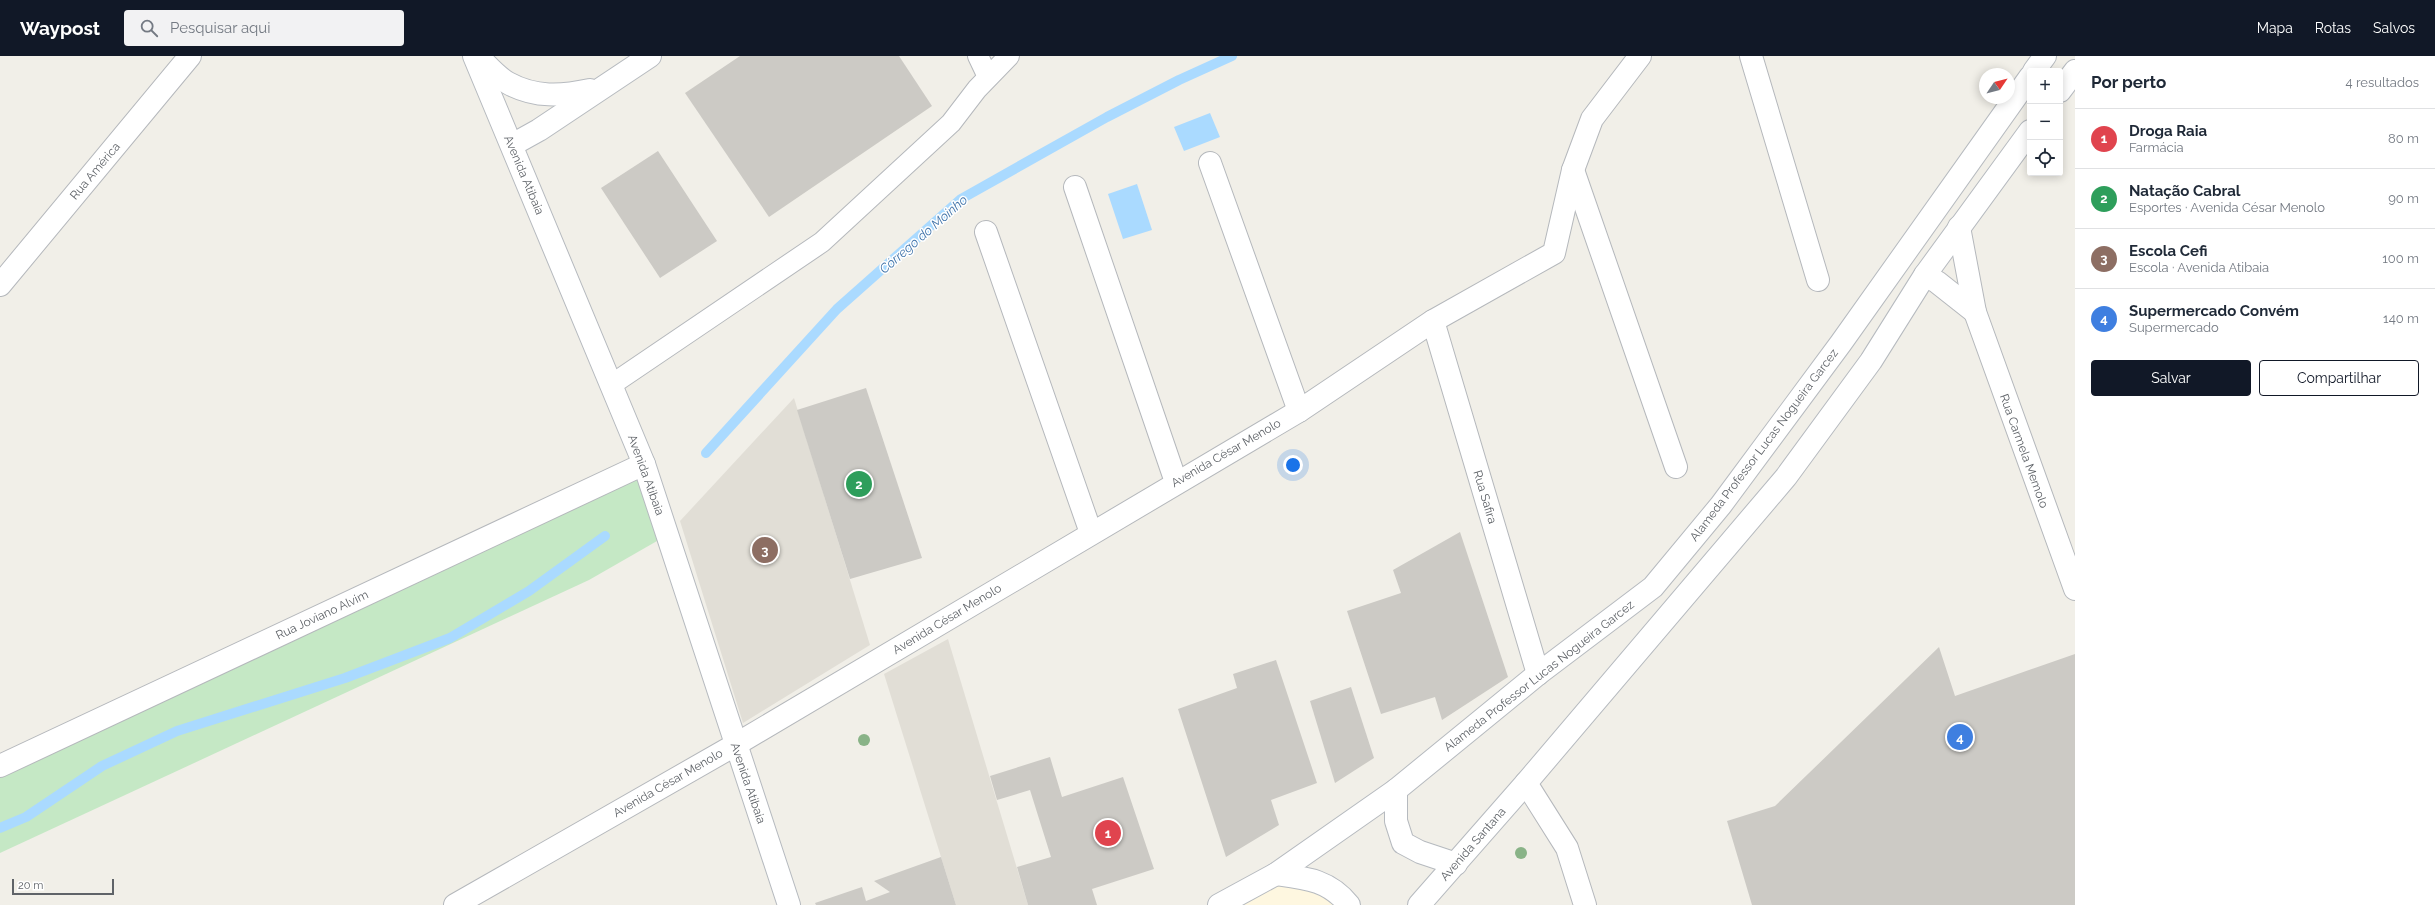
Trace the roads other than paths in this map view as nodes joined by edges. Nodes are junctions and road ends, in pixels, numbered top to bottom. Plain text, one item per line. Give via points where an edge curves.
1 (190, 56) edge
2 (474, 56) edge
3 (478, 56) edge
4 (650, 56) edge
5 (978, 56) edge
6 (1009, 56) edge
7 (1640, 56) edge
8 (1751, 56) edge
9 (2045, 56) edge
10 (2036, 68) edge
11 (2075, 71) edge
12 (988, 77) junction
13 (2027, 81) edge
14 (2063, 87) edge
15 (601, 88) junction
16 (2027, 135) edge
17 (512, 145) junction
18 (1210, 163) dead end
19 (1573, 170) junction
20 (1074, 187) dead end
21 (1959, 227) junction
22 (986, 232) dead end
23 (1925, 275) junction
24 (1890, 276) junction
25 (1818, 280) dead end
26 (0, 285) edge
27 (1975, 312) junction
28 (1433, 321) junction
29 (611, 385) junction
30 (1299, 411) junction
31 (644, 464) junction
32 (1676, 467) dead end
33 (1176, 482) junction
34 (1091, 533) junction
35 (2075, 589) edge
36 (1538, 674) junction
37 (735, 745) junction
38 (0, 766) edge
39 (1526, 783) junction
40 (1396, 790) junction
41 (1456, 864) junction
42 (1276, 874) junction
43 (455, 905) edge
44 (789, 905) edge
45 (1219, 905) edge
46 (1349, 905) edge
47 (1419, 905) edge
48 (1585, 905) edge

1 - 26 street, Rua América
2 - 17 street, Avenida Atibaia
3 - 15 street via 507,83 530,92 564,96
4 - 15 street
5 - 12 lane
6 - 12 lane
7 - 19 street, Avenida César Menolo via 1592,119
8 - 25 street
9 - 10 street
11 - 14 street
12 - 29 lane via 951,123 822,242
13 - 24 street, Alameda Professor Lucas Nogueira Garcez
15 - 17 street
16 - 21 street
17 - 29 street, Avenida Atibaia
18 - 30 street
19 - 28 street, Avenida César Menolo via 1554,253
19 - 32 street
20 - 33 street
21 - 23 street
21 - 27 street, Rua Carmela Memolo
22 - 34 street
23 - 24 street
23 - 27 street via 1938,282
23 - 39 street via 1871,361 1786,477
24 - 36 street, Alameda Professor Lucas Nogueira Garcez via 1721,505 1653,587
27 - 35 street, Rua Carmela Memolo
28 - 30 street, Avenida César Menolo
28 - 36 street, Rua Safira
29 - 31 street, Avenida Atibaia
30 - 33 street, Avenida César Menolo
31 - 37 street, Avenida Atibaia
31 - 38 street, Rua Joviano Alvim
33 - 34 street, Avenida César Menolo
34 - 37 street, Avenida César Menolo
36 - 40 street, Alameda Professor Lucas Nogueira Garcez
37 - 43 street, Avenida César Menolo
37 - 44 street, Avenida Atibaia
39 - 41 street, Avenida Santana
39 - 48 street via 1567,848
40 - 41 street via 1396,821 1403,843 1420,852
40 - 42 street, Alameda Professor Lucas Nogueira Garcez
41 - 47 street, Avenida Santana
42 - 45 street, Alameda Professor Lucas Nogueira Garcez
42 - 46 street via 1330,886

